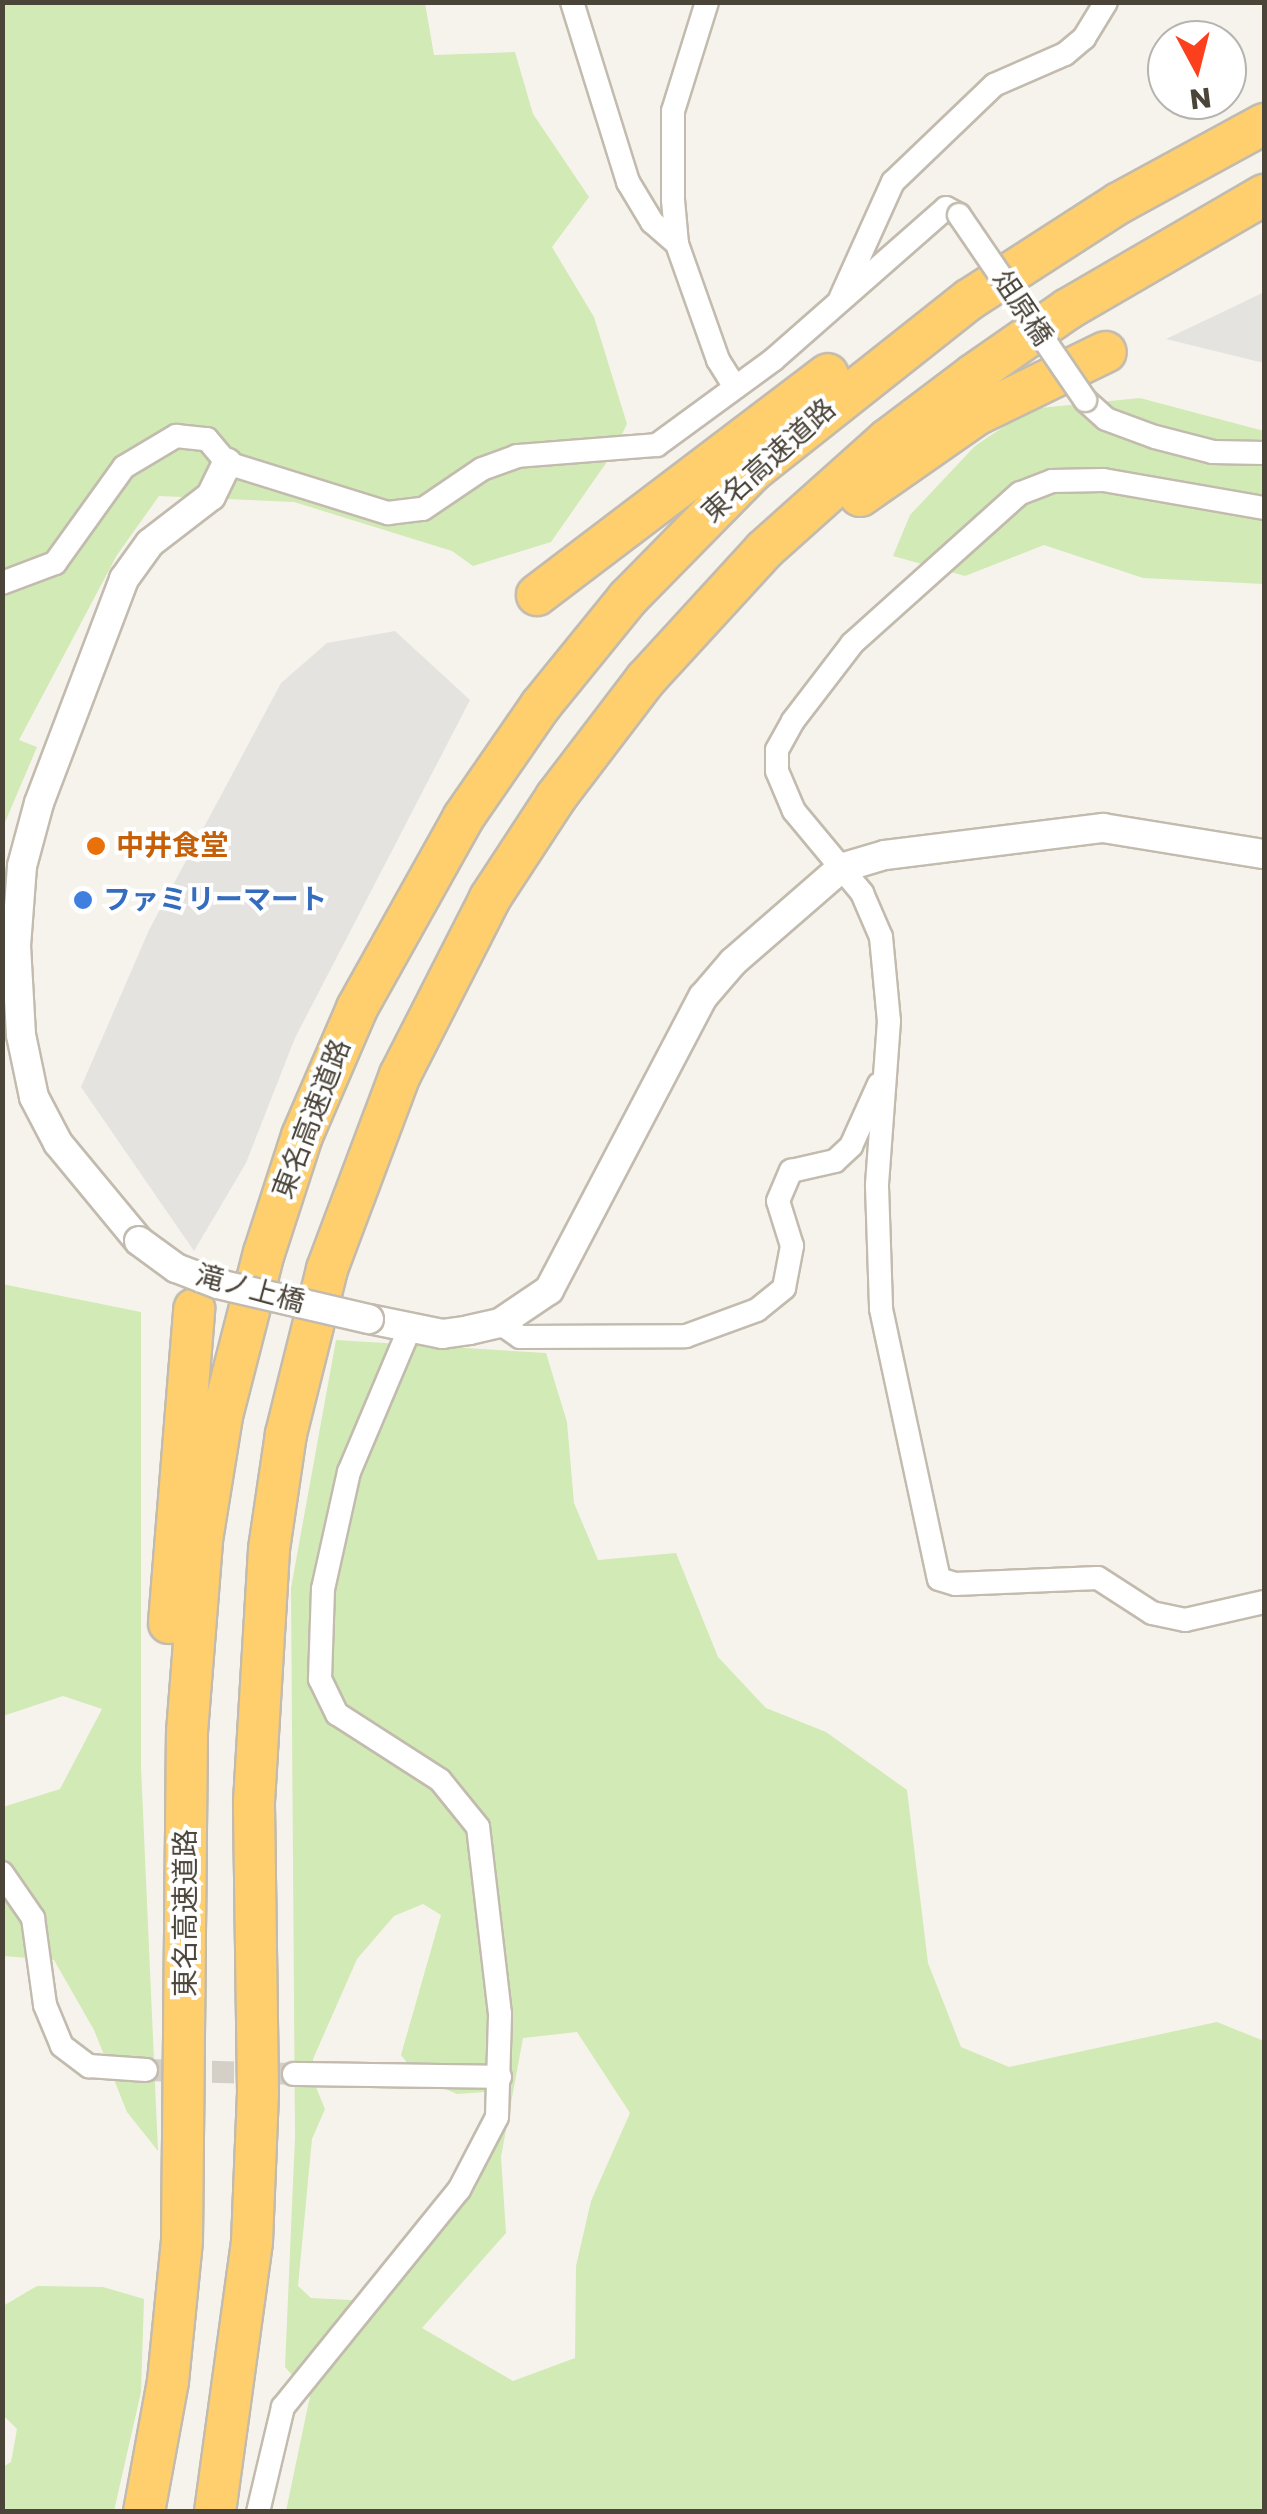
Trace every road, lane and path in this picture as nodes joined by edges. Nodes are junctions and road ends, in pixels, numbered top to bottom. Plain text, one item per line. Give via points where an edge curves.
1 (572, 2) edge
2 (708, 2) edge
3 (1106, 2) edge
4 (1264, 112) edge
5 (1264, 124) edge
6 (1264, 195) edge
7 (677, 244) junction
8 (840, 299) junction
9 (1106, 352) dead end
10 (734, 387) junction
11 (1264, 453) edge
12 (227, 463) junction
13 (1264, 508) edge
14 (2, 583) edge
15 (537, 595) dead end
16 (1264, 854) edge
17 (841, 868) junction
18 (420, 1031) junction
19 (882, 1081) junction
20 (194, 1310) dead end
21 (500, 1323) junction
22 (409, 1330) junction
23 (1264, 1602) edge
24 (185, 1866) junction
25 (2, 1873) edge
26 (146, 2070) tunnel mouth
27 (294, 2074) tunnel mouth
28 (500, 2077) junction
29 (144, 2512) edge
30 (215, 2512) edge
31 (258, 2512) edge

1 - 7 street via 628,182 652,222
2 - 7 street via 672,111
3 - 8 street via 1074,46 994,85 893,182
4 - 15 highway via 1177,152 914,311
5 - 24 highway, 東名高速道路 via 1035,254 815,416 628,598 462,818 330,1067 282,1193 241,1334 200,1556
6 - 18 highway via 1083,299 973,375 887,440 764,550 690,627 586,755 490,898
7 - 10 street
8 - 10 street
8 - 11 street, 俎原橋, bridge via 946,208 959,215 1085,400 1106,419 1213,452
9 - 18 highway via 976,415 905,462 734,607 596,770
10 - 12 street via 657,445 516,456 482,469 422,509 388,513
12 - 14 street via 207,439 160,441 124,467 68,552 40,572
12 - 22 street, 滝ノ上橋, bridge via 211,496 150,543 124,579 39,803 22,866 16,946 21,1035 34,1097 58,1143 139,1242 176,1268
13 - 17 street via 1076,480 1020,493 994,511 852,644 778,750 777,771 794,811
16 - 17 street via 1103,828 886,855
17 - 19 street via 862,892 882,938 889,1022
17 - 21 street via 733,962 703,997 566,1267 548,1290
18 - 30 highway via 368,1150 328,1268 286,1434 271,1532 254,1783 258,2092 252,2242
19 - 21 street via 851,1146 834,1161 791,1171 778,1201 792,1246 784,1288 758,1310 686,1336 520,1337
19 - 23 street via 881,1309 939,1579 956,1584 1098,1578 1152,1612 1184,1620
20 - 24 highway via 167,1656
21 - 22 street, 滝ノ上橋 via 442,1334
22 - 28 street via 349,1472 323,1589 320,1679 337,1714 440,1780 478,1828 500,2014
24 - 29 highway, 東名高速道路 via 182,2240 168,2381
25 - 26 street via 33,1918 36,2003 73,2058
27 - 28 street
28 - 31 street via 497,2117 459,2190 282,2407

